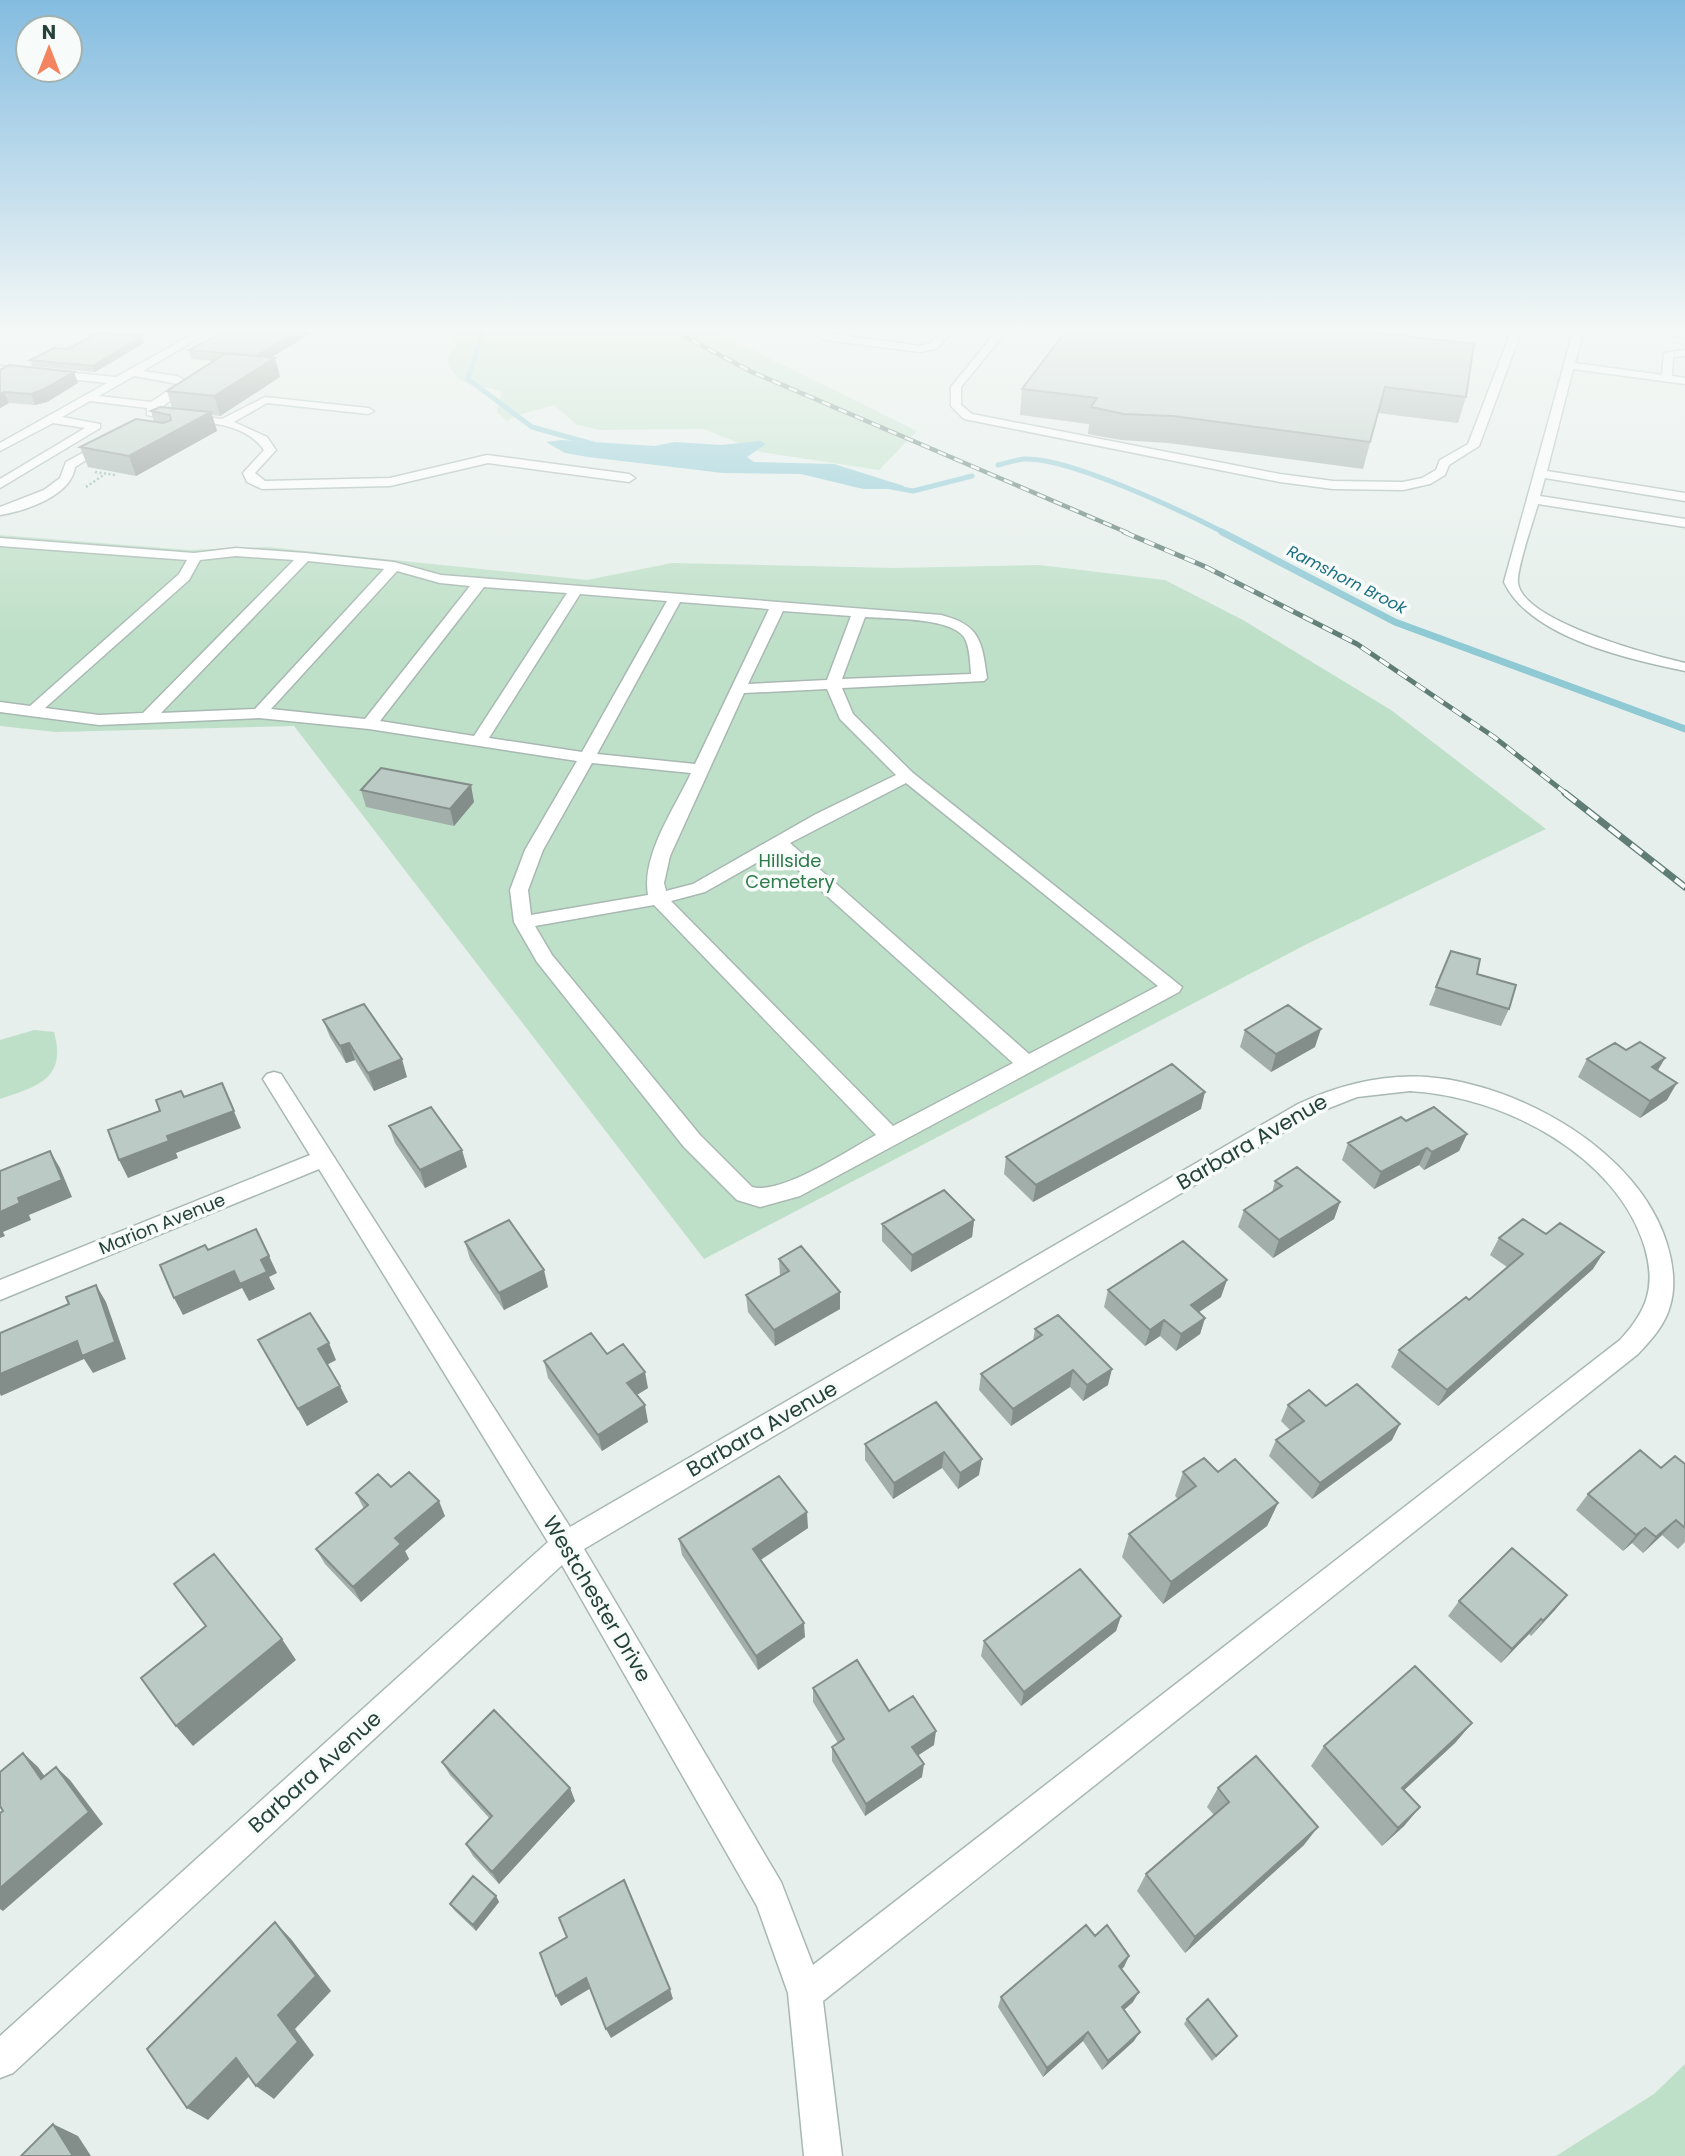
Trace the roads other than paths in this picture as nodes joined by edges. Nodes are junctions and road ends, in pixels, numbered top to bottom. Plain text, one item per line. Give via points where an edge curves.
1 (27, 433) edge
2 (90, 433) edge
3 (252, 433) edge
4 (1045, 433) edge
5 (1478, 433) edge
6 (1551, 433) edge
7 (117, 436) edge
8 (0, 448) edge
9 (1540, 474) junction
10 (629, 478) dead end
11 (0, 484) edge
12 (1685, 497) edge
13 (1534, 499) junction
14 (0, 511) edge
15 (1685, 523) edge
16 (0, 542) edge
17 (194, 557) junction
18 (305, 557) junction
19 (394, 566) junction
20 (480, 583) junction
21 (577, 589) junction
22 (676, 597) junction
23 (778, 606) junction
24 (859, 613) junction
25 (1685, 667) edge
26 (833, 684) junction
27 (738, 689) junction
28 (0, 707) edge
29 (33, 711) junction
30 (259, 713) junction
31 (149, 716) junction
32 (369, 724) junction
33 (478, 742) junction
34 (587, 758) junction
35 (699, 769) junction
36 (907, 776) junction
37 (779, 843) junction
38 (658, 899) junction
39 (523, 922) junction
40 (1026, 1063) junction
41 (274, 1079) dead end
42 (891, 1138) junction
43 (324, 1157) junction
44 (0, 1290) edge
45 (564, 1545) junction
46 (805, 1993) junction
47 (0, 2060) edge
48 (823, 2156) edge

1 - 8 street
2 - 11 street
3 - 10 street via 268,442 270,450 249,473 262,485 390,482 487,459
4 - 5 street via 1225,469 1371,487 1426,481 1441,472 1444,463 1473,446
6 - 9 street
7 - 14 street via 70,465 68,476 60,483 22,507
9 - 12 street
9 - 13 street
13 - 15 street
13 - 25 street via 1511,582 1518,600 1584,636
16 - 17 street
17 - 18 street via 236,552
17 - 29 street via 184,576
18 - 19 street
18 - 31 street
19 - 20 street via 440,579
19 - 30 street
20 - 21 street
20 - 32 street
21 - 22 street
21 - 33 street
22 - 23 street
22 - 34 street
23 - 24 street
23 - 27 street
24 - 26 street
24 - 26 street via 960,623 969,630 979,678
26 - 27 street
26 - 36 street via 846,716
27 - 35 street
28 - 29 street
29 - 31 street via 99,720
30 - 31 street
30 - 32 street
32 - 33 street
33 - 34 street
34 - 35 street
34 - 39 street via 534,850 519,890
35 - 38 street via 661,856 655,884
36 - 37 street
36 - 40 street via 1172,987
37 - 38 street via 699,888
37 - 40 street
38 - 39 street
38 - 42 street
39 - 42 street via 544,958 684,1130 745,1195 760,1198 792,1190
40 - 42 street
41 - 43 street, Westchester Drive
43 - 44 street, Marion Avenue
43 - 45 street, Westchester Drive
45 - 46 street, Westchester Drive via 748,1853 787,1935
45 - 46 street, Barbara Avenue via 1306,1109 1354,1089 1413,1084 1444,1087 1508,1104 1569,1135 1618,1178 1642,1211 1661,1255 1663,1280 1659,1306 1629,1347
45 - 47 street, Barbara Avenue
46 - 48 street, Westchester Drive

